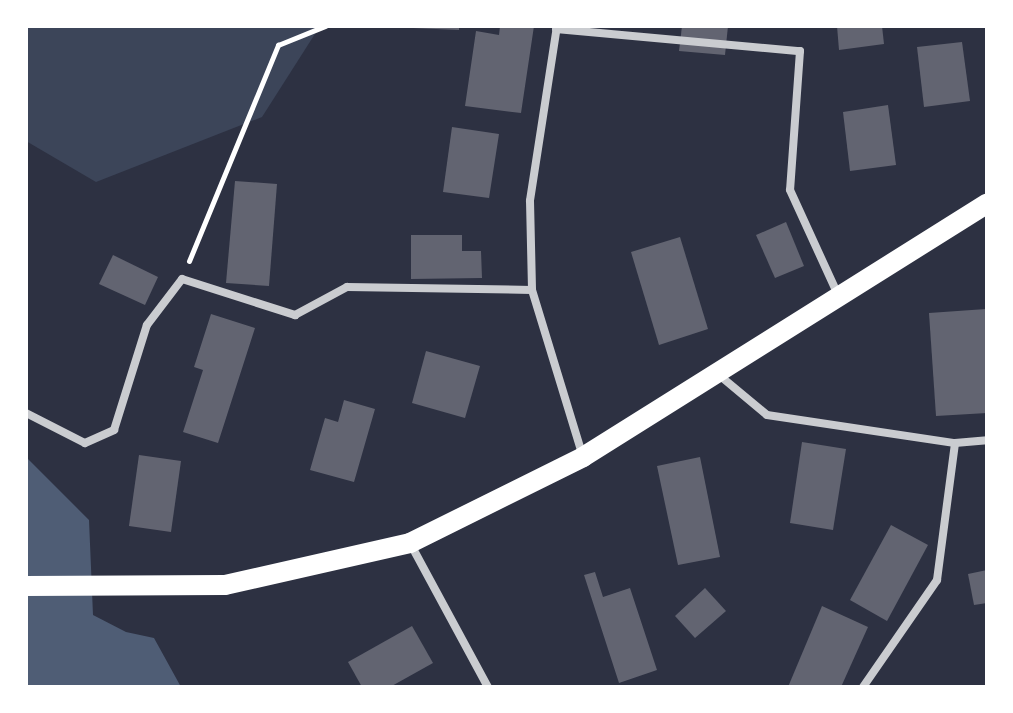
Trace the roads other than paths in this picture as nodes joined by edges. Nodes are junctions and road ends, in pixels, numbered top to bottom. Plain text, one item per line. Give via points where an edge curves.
1 (556, 28) edge
2 (987, 204) edge
3 (532, 290) junction
4 (839, 298) junction
5 (719, 374) junction
6 (26, 413) edge
7 (987, 440) edge
8 (955, 443) junction
9 (583, 457) junction
10 (410, 543) junction
11 (26, 586) edge
12 (488, 687) edge
13 (863, 687) edge

1 - 3 street via 530,201
1 - 4 street via 800,51 790,190
2 - 4 main road
3 - 6 street via 347,287 295,315 182,279 147,325 114,430 85,443
3 - 9 street
4 - 5 main road
5 - 8 street via 767,415
5 - 9 main road
7 - 8 street
8 - 13 street via 937,580
9 - 10 main road
10 - 11 main road via 225,585
10 - 12 street

